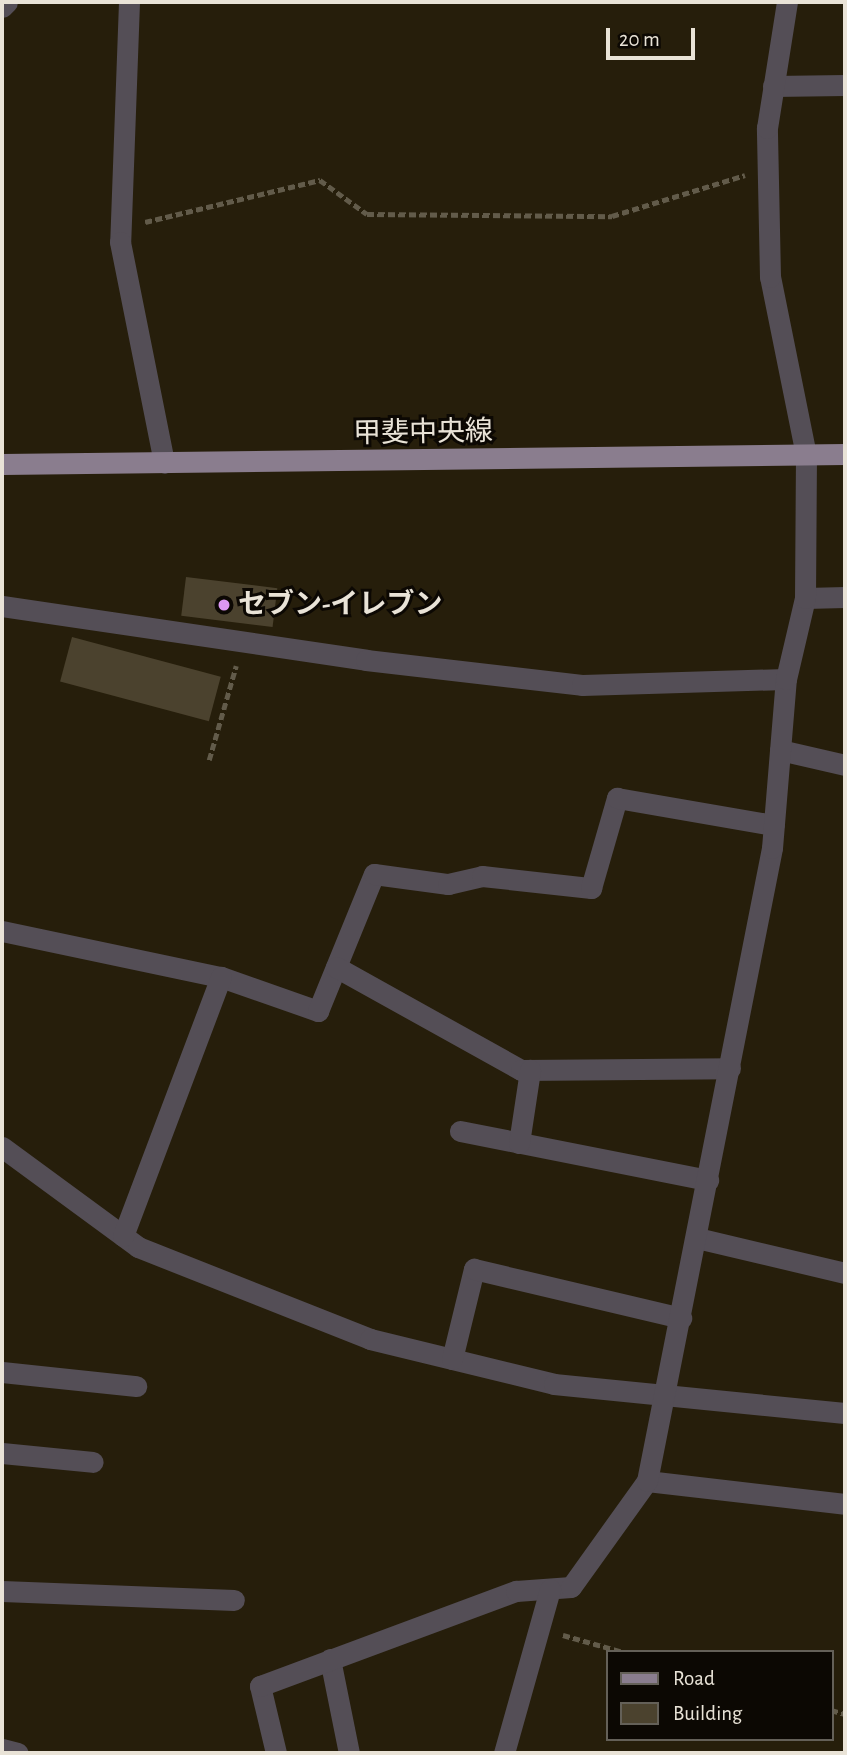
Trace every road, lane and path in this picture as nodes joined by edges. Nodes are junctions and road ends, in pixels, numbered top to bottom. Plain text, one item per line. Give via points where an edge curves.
1 (7, 2) edge
2 (129, 2) edge
3 (787, 2) edge
4 (2, 7) edge
5 (845, 85) edge
6 (773, 86) junction
7 (768, 168) junction
8 (120, 228) junction
9 (806, 454) junction
10 (845, 454) edge
11 (164, 463) junction
12 (2, 464) edge
13 (2, 597) edge
14 (845, 597) edge
15 (805, 598) junction
16 (2, 607) edge
17 (243, 642) junction
18 (786, 680) junction
19 (780, 750) junction
20 (209, 760) dead end
21 (845, 765) edge
22 (774, 825) junction
23 (2, 931) edge
24 (336, 967) junction
25 (221, 977) junction
26 (730, 1068) junction
27 (530, 1070) junction
28 (460, 1131) dead end
29 (519, 1143) junction
30 (2, 1147) edge
31 (708, 1180) junction
32 (122, 1236) junction
33 (697, 1238) junction
34 (845, 1273) edge
35 (681, 1318) junction
36 (452, 1359) junction
37 (2, 1372) edge
38 (136, 1386) dead end
39 (665, 1394) junction
40 (845, 1413) edge
41 (2, 1453) edge
42 (93, 1462) dead end
43 (647, 1480) junction
44 (845, 1504) edge
45 (550, 1589) junction
46 (2, 1591) edge
47 (234, 1600) dead end
48 (539, 1628) junction
49 (616, 1650) edge
50 (330, 1660) junction
51 (2, 1749) edge
52 (18, 1753) edge
53 (276, 1753) edge
54 (349, 1753) edge
55 (504, 1753) edge

1 - 4 street via 7,7
2 - 8 street
3 - 6 street
5 - 6 street
6 - 7 street
7 - 8 path via 612,216 368,214 320,180
7 - 9 street via 770,277
8 - 11 street
9 - 10 main road, 甲斐中央線
9 - 11 main road, 甲斐中央線
9 - 15 street
11 - 12 main road, 甲斐中央線
13 - 16 street
14 - 15 street
15 - 18 street
16 - 17 street
17 - 18 street via 582,685
17 - 20 path
18 - 19 street
19 - 21 street
19 - 22 street
22 - 24 street via 617,798 591,888 482,876 448,884 374,874
22 - 26 street
23 - 25 street
24 - 25 street via 318,1010
24 - 27 street via 521,1070
25 - 32 street
26 - 27 street
26 - 31 street
27 - 29 street
28 - 29 street
29 - 31 street
30 - 32 street
31 - 33 street
32 - 36 street via 138,1247 370,1339
33 - 34 street
33 - 35 street
35 - 36 street via 474,1269
35 - 39 street
36 - 39 street via 554,1384
37 - 38 street
39 - 40 street
39 - 43 street
41 - 42 street
43 - 44 street
43 - 45 street via 571,1587
45 - 48 street
45 - 50 street via 516,1591
46 - 47 street
48 - 49 path
48 - 55 street
50 - 53 street via 260,1686
50 - 54 street
51 - 52 street

